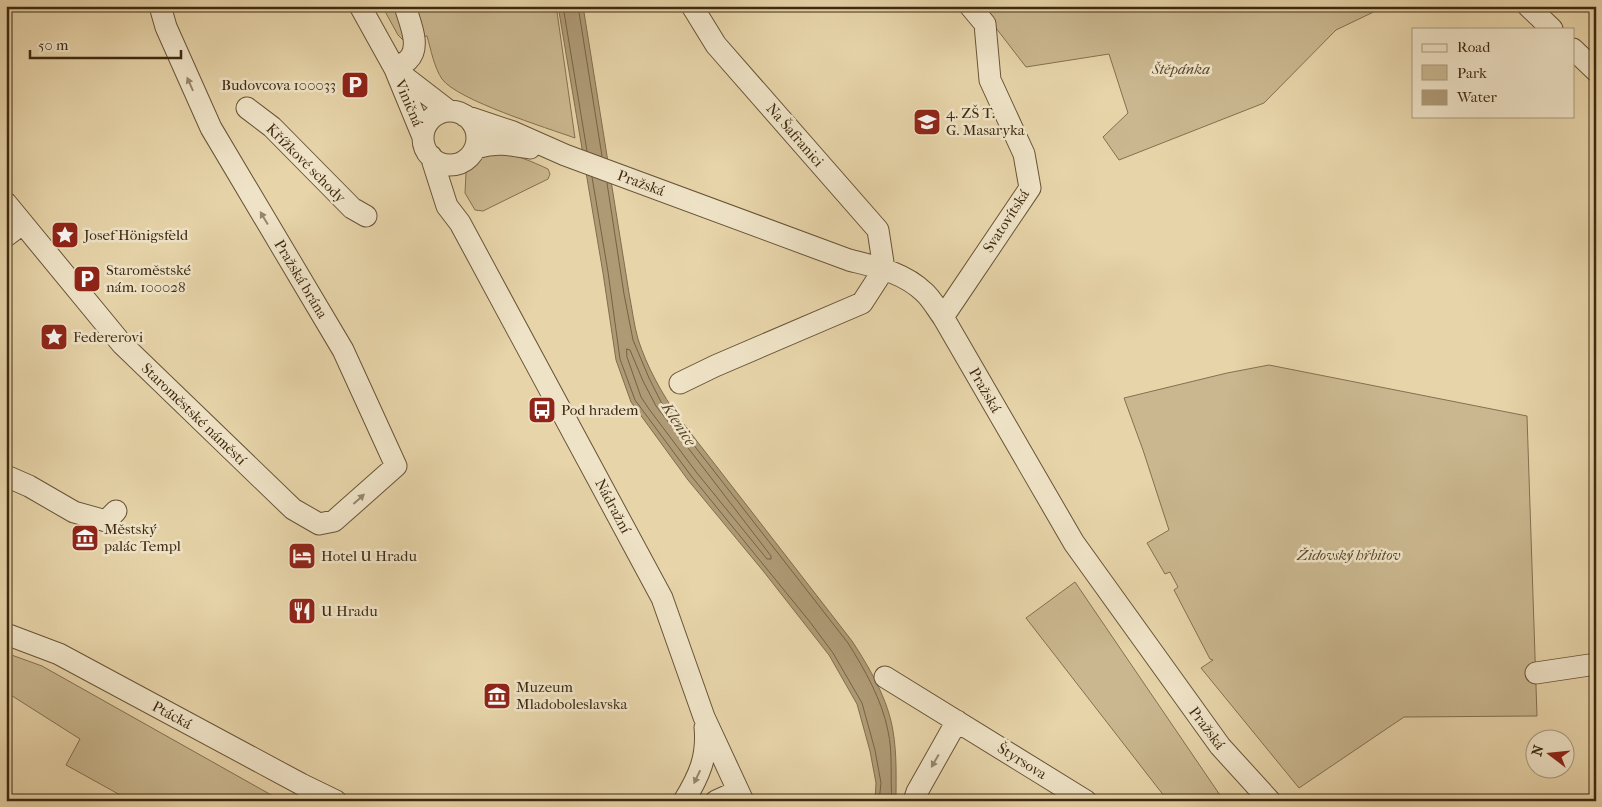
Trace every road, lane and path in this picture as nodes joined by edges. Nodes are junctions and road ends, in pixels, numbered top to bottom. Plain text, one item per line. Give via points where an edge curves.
1 (160, 6) edge
2 (360, 6) edge
3 (405, 6) edge
4 (692, 6) edge
5 (970, 6) edge
6 (1528, 6) edge
7 (1551, 28) edge
8 (1574, 50) edge
9 (394, 70) junction
10 (1596, 71) edge
11 (247, 108) dead end
12 (457, 113) junction
13 (423, 136) junction
14 (565, 155) junction
15 (430, 156) junction
16 (468, 156) junction
17 (6, 203) edge
18 (366, 216) dead end
19 (460, 223) junction
20 (14, 230) edge
21 (884, 269) junction
22 (943, 317) junction
23 (680, 384) dead end
24 (6, 476) edge
25 (116, 511) dead end
26 (319, 524) joint
27 (6, 634) edge
28 (1596, 664) edge
29 (1536, 673) dead end
30 (885, 677) dead end
31 (704, 717) junction
32 (957, 722) junction
33 (740, 796) edge
34 (336, 801) edge
35 (684, 801) edge
36 (716, 801) edge
37 (914, 801) edge
38 (1086, 801) edge
39 (1270, 801) edge

26 -> 1 street, Pražská brána via 334,521 396,466 343,350 211,128 166,27
2 - 9 street, Viničná
3 - 9 street via 414,49 409,59
4 - 21 street, Na Šafranici via 716,45 878,230
5 - 22 street, Svatovítská via 985,24 990,80 1024,154 1030,188
6 - 7 street
8 - 10 street
9 - 12 street, Viničná
9 - 13 street, Viničná
11 - 18 street, Křížkové schody via 272,127 352,208
12 - 13 street via 439,113 431,119
12 - 14 street, Pražská via 513,132
12 - 16 street via 474,124 477,136
13 - 15 street
14 - 16 street, Pražská via 493,144
14 - 21 street, Pražská via 849,260
15 - 16 street via 437,162 453,165
15 - 19 street, Nádražní via 447,206
16 - 19 street, Nádražní via 453,183 453,198
17 - 20 street, Staroměstské náměstí
19 - 31 street, Nádražní via 662,598
20 - 26 street, Staroměstské náměstí via 122,344 293,509
21 - 22 street, Pražská via 903,276 925,292
21 - 23 street via 862,303
22 - 39 street, Pražská via 1074,543 1220,746
24 - 25 street via 74,512 106,521
27 - 34 street, Ptácká via 59,654
28 - 29 street
30 - 32 street, Štyrsova
31 - 33 street, Nádražní
31 -> 35 street via 704,756 699,775
32 -> 37 street via 916,792
32 - 38 street, Štyrsova
33 - 36 street

